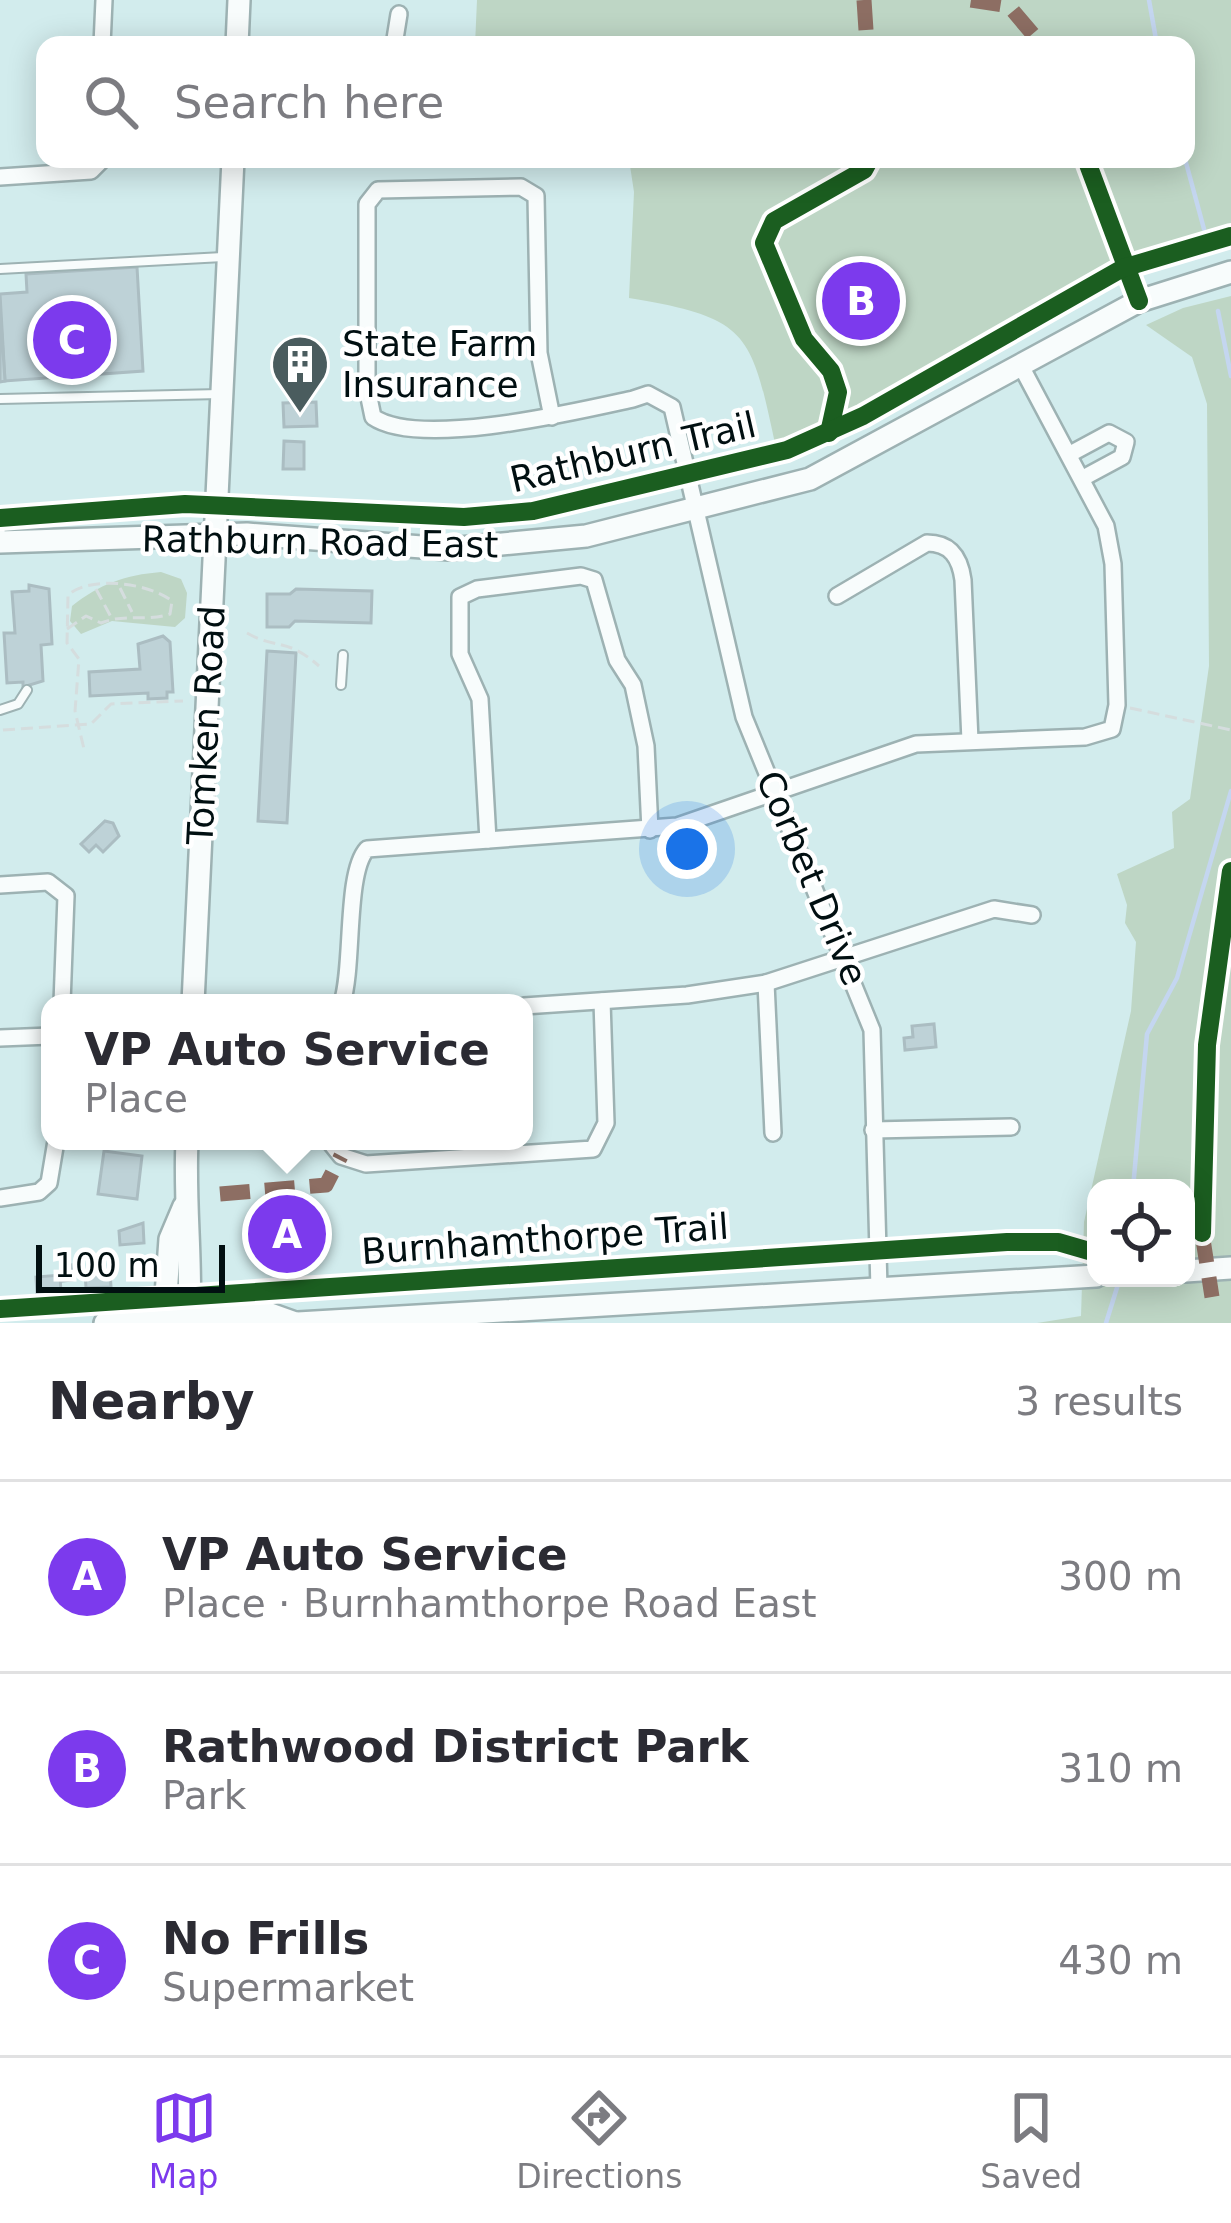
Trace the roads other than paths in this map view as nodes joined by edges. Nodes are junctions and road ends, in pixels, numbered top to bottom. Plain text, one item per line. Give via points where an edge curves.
1 (104, 0) edge
2 (239, 0) edge
3 (399, 14) dead end
4 (103, 36) edge
5 (237, 36) edge
6 (395, 36) edge
7 (94, 168) edge
8 (233, 168) edge
9 (0, 177) edge
10 (230, 257) junction
11 (0, 269) edge
12 (1231, 272) edge
13 (1021, 366) junction
14 (225, 394) junction
15 (0, 399) edge
16 (552, 416) junction
17 (1070, 454) junction
18 (1083, 478) junction
19 (692, 511) junction
20 (0, 520) edge
21 (216, 534) junction
22 (0, 542) edge
23 (837, 596) dead end
24 (343, 655) dead end
25 (341, 685) dead end
26 (27, 690) dead end
27 (0, 710) edge
28 (970, 741) junction
29 (774, 794) junction
30 (650, 830) junction
31 (488, 840) junction
32 (0, 885) edge
33 (1032, 915) dead end
34 (846, 958) junction
35 (766, 983) junction
36 (62, 994) edge
37 (193, 994) edge
38 (344, 994) edge
39 (602, 1001) junction
40 (533, 1005) edge
41 (41, 1036) edge
42 (0, 1038) edge
43 (1011, 1127) dead end
44 (874, 1130) junction
45 (773, 1132) dead end
46 (54, 1150) edge
47 (187, 1150) edge
48 (336, 1150) edge
49 (0, 1198) edge
50 (184, 1205) junction
51 (1231, 1268) edge
52 (1195, 1270) edge
53 (1087, 1277) edge
54 (879, 1289) junction
55 (672, 1312) edge
56 (445, 1320) edge
57 (164, 1321) edge
58 (189, 1321) edge
59 (105, 1323) edge
60 (297, 1323) edge
61 (310, 1323) edge

1 - 4 street
2 - 5 street
3 - 6 street
7 - 9 street
8 - 10 street, Tomken Road
10 - 11 lane
10 - 14 street, Tomken Road
12 - 13 street, Rathburn Road East via 1139,301
13 - 17 street
13 - 19 street, Rathburn Road East via 840,465
14 - 15 lane
14 - 21 street, Tomken Road
16 - 16 street via 479,427 373,417 367,218 378,190 521,187 536,196 539,353
16 - 19 street, Corbet Drive via 658,395 672,407
17 - 18 street
17 - 18 street via 1109,433 1126,442 1122,457
18 - 28 street via 1112,551 1116,720 1103,734
19 - 21 street, Rathburn Road East via 499,548
19 - 29 street, Corbet Drive via 733,679
20 - 22 lane
21 - 22 street, Rathburn Road East
21 - 37 street, Tomken Road
23 - 28 street via 927,543 961,562
24 - 25 lane
26 - 27 lane
28 - 29 street via 886,752
29 - 30 street
29 - 34 street, Corbet Drive
30 - 31 street
30 - 31 street via 633,685 616,660 601,591 581,576 460,597 460,654 480,699
31 - 38 street via 385,845 360,856
32 - 36 street via 48,882 66,896
33 - 34 street via 994,909
34 - 35 street
34 - 44 street, Corbet Drive via 872,1030
35 - 39 street
35 - 45 street
39 - 40 street
39 - 48 street via 606,1123 593,1148 366,1164
41 - 42 street
43 - 44 street
44 - 54 street, Corbet Drive
46 - 49 street via 49,1183 39,1192
47 - 50 street
50 - 57 street via 170,1239
50 - 58 street via 192,1238
51 - 52 street
53 - 54 street
54 - 55 street
55 - 56 street
56 - 61 street
57 - 58 street
57 - 59 street
58 - 60 street via 267,1313
60 - 61 street

